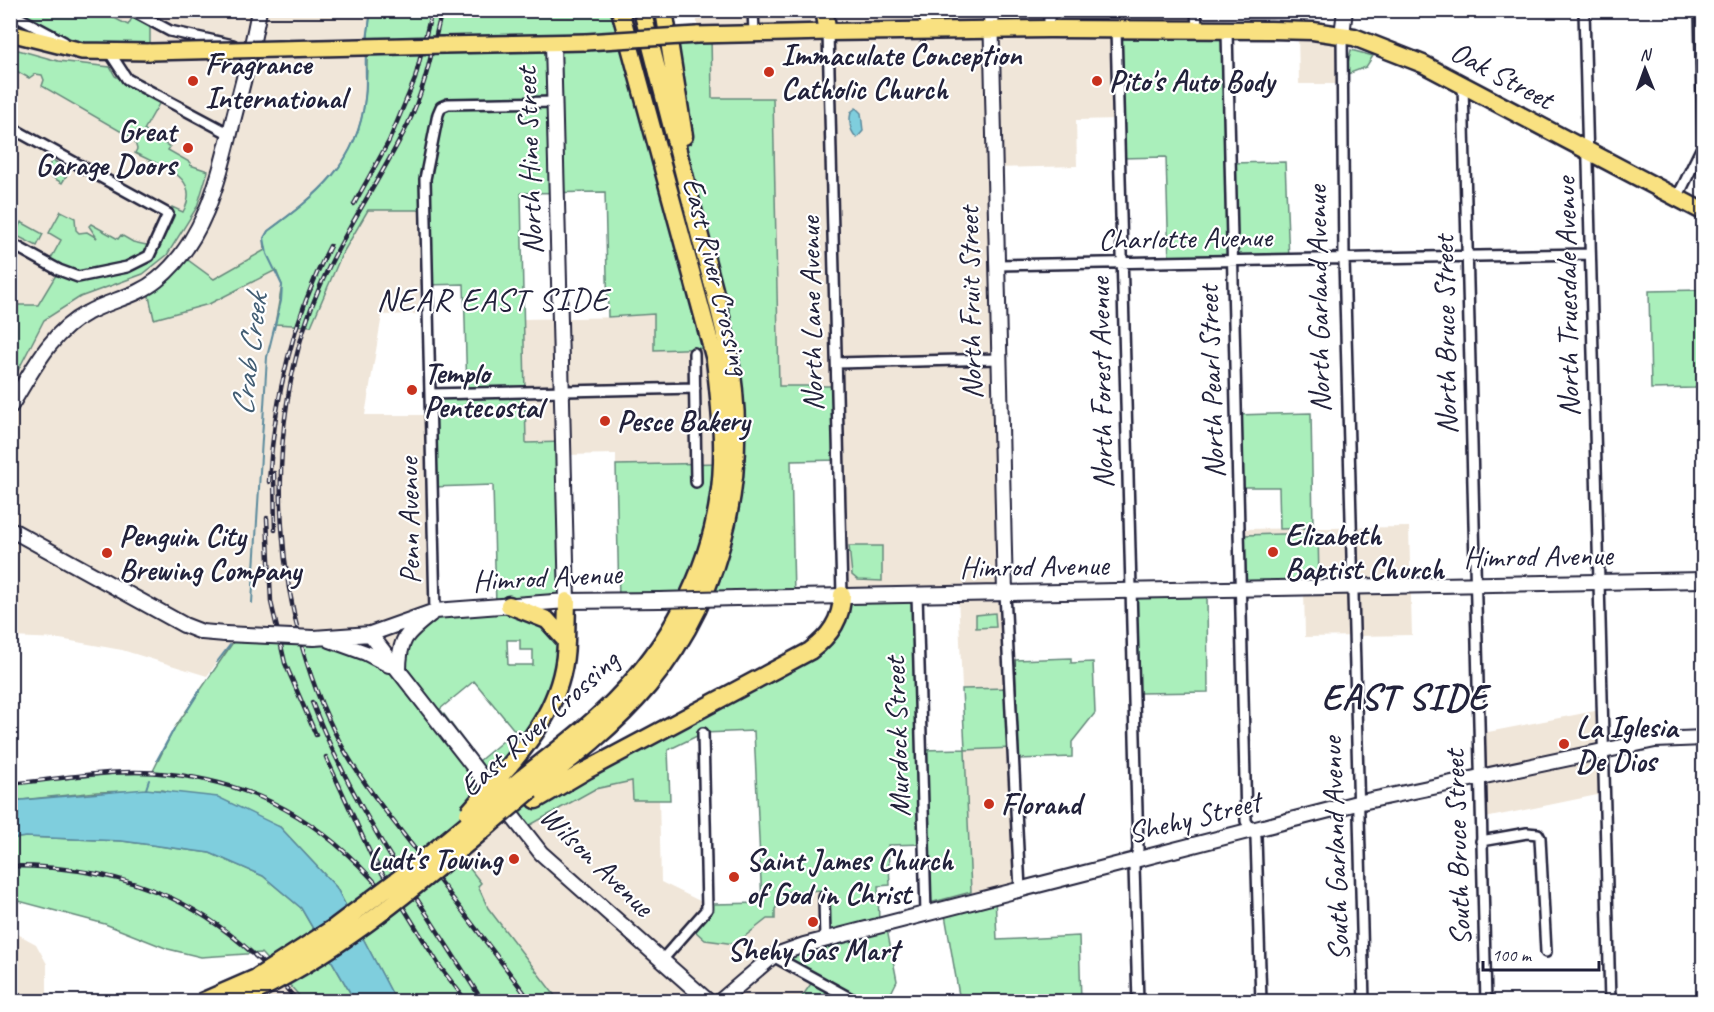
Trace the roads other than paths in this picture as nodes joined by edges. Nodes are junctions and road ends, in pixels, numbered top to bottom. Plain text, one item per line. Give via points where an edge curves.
1 (131, 10) edge
2 (260, 10) edge
3 (620, 10) edge
4 (642, 10) edge
5 (664, 10) edge
6 (753, 10) edge
7 (824, 10) edge
8 (832, 10) edge
9 (925, 10) edge
10 (991, 10) edge
11 (1049, 10) edge
12 (1196, 10) edge
13 (1345, 10) edge
14 (1584, 10) edge
15 (1700, 10) edge
16 (10, 13) edge
17 (1049, 29) junction
18 (1116, 29) junction
19 (990, 30) junction
20 (1197, 30) junction
21 (926, 31) junction
22 (1227, 31) junction
23 (753, 32) junction
24 (828, 32) junction
25 (10, 33) edge
26 (1342, 35) junction
27 (553, 43) junction
28 (252, 46) junction
29 (81, 51) junction
30 (110, 53) junction
31 (1463, 85) junction
32 (556, 102) junction
33 (10, 127) edge
34 (230, 134) junction
35 (1703, 137) edge
36 (1587, 151) junction
37 (1677, 198) junction
38 (1704, 212) edge
39 (10, 243) edge
40 (1590, 254) junction
41 (1467, 256) junction
42 (705, 258) junction
43 (1344, 259) junction
44 (1232, 261) junction
45 (1122, 263) junction
46 (996, 265) junction
47 (694, 353) dead end
48 (999, 360) junction
49 (837, 363) junction
50 (695, 388) junction
51 (563, 391) junction
52 (430, 394) junction
53 (10, 408) edge
54 (696, 482) dead end
55 (10, 530) edge
56 (1704, 580) edge
57 (1598, 582) junction
58 (1474, 584) junction
59 (1352, 587) junction
60 (1240, 589) junction
61 (1131, 591) junction
62 (1005, 593) junction
63 (917, 594) junction
64 (842, 595) junction
65 (567, 601) junction
66 (509, 605) junction
67 (435, 611) junction
68 (370, 634) junction
69 (319, 638) junction
70 (566, 641) junction
71 (399, 671) junction
72 (703, 733) dead end
73 (1704, 738) edge
74 (1601, 751) junction
75 (1479, 777) junction
76 (529, 790) junction
77 (1357, 803) junction
78 (1252, 830) junction
79 (1481, 841) junction
80 (432, 852) junction
81 (1136, 860) junction
82 (1020, 889) junction
83 (824, 897) dead end
84 (926, 914) junction
85 (825, 940) junction
86 (1546, 952) dead end
87 (773, 956) junction
88 (662, 960) junction
89 (201, 1002) edge
90 (233, 1002) edge
91 (709, 1002) edge
92 (719, 1002) edge
93 (857, 1002) edge
94 (1138, 1002) edge
95 (1261, 1002) edge
96 (1364, 1002) edge
97 (1486, 1002) edge
98 (1610, 1002) edge

1 - 28 street via 186,36
2 - 28 main road
3 - 76 highway, East River Crossing via 715,360 720,405 719,498 692,589 667,634 615,700
4 - 42 highway, East River Crossing
5 - 42 highway
6 - 23 street
7 - 24 highway
8 - 24 highway
9 - 21 street
10 - 19 main road, North Fruit Street
11 - 17 street
12 - 20 street
13 - 26 main road, North Garland Avenue
14 - 36 street, North Truesdale Avenue
15 - 35 street
16 - 29 street
17 - 18 highway, Oak Street
17 - 19 highway, Oak Street
18 - 20 highway, Oak Street
18 - 45 street, North Forest Avenue
19 - 21 highway, Oak Street
19 - 46 main road, North Fruit Street
20 - 22 highway, Oak Street
21 - 24 highway, Oak Street
22 - 26 highway, Oak Street via 1298,30
22 - 44 street, North Pearl Street
23 - 24 main road, Oak Street
23 - 27 main road, Oak Street, bridge
24 - 49 street, North Lane Avenue
25 - 29 main road, Oak Street
26 - 31 highway, Oak Street via 1385,48
26 - 43 street, North Garland Avenue
27 - 30 main road, Oak Street, bridge
27 - 32 main road, North Hine Street
28 - 34 main road
29 - 30 main road, Oak Street
30 - 34 street via 127,79
31 - 36 highway, Oak Street
31 - 41 street, North Bruce Street
32 - 51 main road, North Hine Street
32 - 52 street, Penn Avenue via 441,107 426,179
33 - 39 street via 168,214 149,256 127,267 86,276 59,270
34 - 53 main road via 209,207 175,263 147,287 87,313 64,329 44,351
35 - 37 street via 1703,149
36 - 37 highway, Oak Street
36 - 40 street, North Truesdale Avenue
37 - 38 highway, Oak Street
40 - 41 street, Charlotte Avenue
40 - 57 street, North Truesdale Avenue
41 - 43 street, Charlotte Avenue
41 - 58 street, North Bruce Street
42 - 76 highway, East River Crossing via 727,343 737,427 731,506 714,574 695,614 649,685 617,718
43 - 44 street, Charlotte Avenue
43 - 59 street, North Garland Avenue
44 - 45 street, Charlotte Avenue
44 - 60 street, North Pearl Street
45 - 46 street, Charlotte Avenue
45 - 61 street, North Forest Avenue
46 - 48 main road, North Fruit Street
47 - 50 street
48 - 49 street
48 - 62 main road, North Fruit Street
49 - 64 street, North Lane Avenue
50 - 51 street
50 - 54 street
51 - 52 street
51 - 65 main road, North Hine Street
52 - 67 street, Penn Avenue
55 - 69 main road, bridge via 202,632
56 - 57 main road, Himrod Avenue
57 - 58 main road, Himrod Avenue
57 - 74 street, North Truesdale Avenue
58 - 59 main road, Himrod Avenue
58 - 75 street, South Bruce Street
59 - 60 main road, Himrod Avenue
59 - 77 street, South Garland Avenue
60 - 61 main road, Himrod Avenue
60 - 78 street, North Pearl Street via 1246,821
61 - 62 main road, Himrod Avenue
61 - 81 street, North Forest Avenue
62 - 63 main road, Himrod Avenue
62 - 82 street
63 - 64 main road, Himrod Avenue
63 - 84 street, Murdock Street
64 - 65 main road, Himrod Avenue, bridge
64 - 76 highway via 833,628 810,651 586,770
65 - 66 main road, Himrod Avenue
65 - 70 highway
66 - 67 main road, Himrod Avenue
66 - 70 highway via 547,620
67 - 68 main road, Himrod Avenue
67 - 71 main road via 403,639
68 - 69 main road, Himrod Avenue
68 - 71 main road, Wilson Avenue
69 - 71 main road via 369,654
70 - 80 highway, bridge via 562,676 551,709 534,738
71 - 88 main road, Wilson Avenue via 541,852
72 - 88 street via 707,909
73 - 74 main road, Shehy Street via 1655,740
74 - 75 main road, Shehy Street
74 - 98 street, North Truesdale Avenue
75 - 77 main road, Shehy Street
75 - 79 street, South Bruce Street
76 - 80 highway, East River Crossing, bridge
76 - 90 highway, bridge via 347,938
77 - 78 main road, Shehy Street
77 - 96 street, South Garland Avenue
78 - 81 main road, Shehy Street
78 - 95 street, North Pearl Street via 1257,847
79 - 86 street via 1538,834
79 - 97 street, South Bruce Street
80 - 89 highway, East River Crossing, bridge via 335,927 266,972
81 - 82 main road, Shehy Street
81 - 94 street, North Forest Avenue
82 - 84 main road, Shehy Street
83 - 85 street
84 - 85 main road, Shehy Street
85 - 87 main road, Shehy Street
87 - 92 main road, Shehy Street
87 - 93 street
88 - 91 main road, Wilson Avenue

